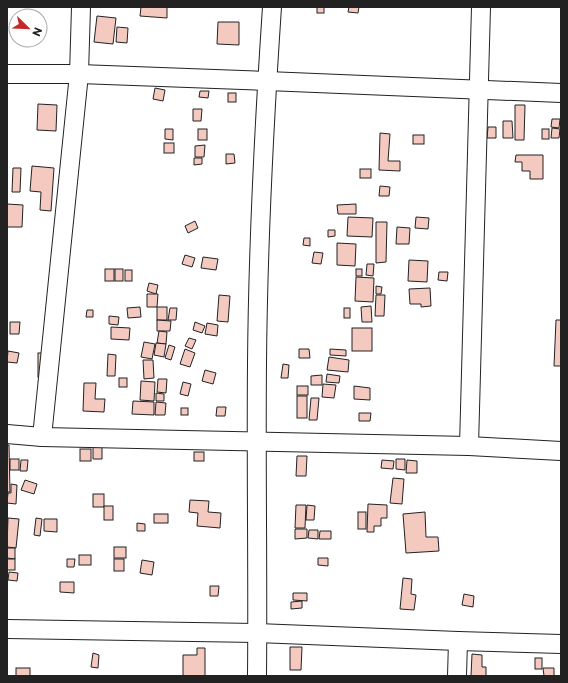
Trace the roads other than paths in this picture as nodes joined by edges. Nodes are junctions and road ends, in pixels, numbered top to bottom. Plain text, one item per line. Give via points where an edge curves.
1 (81, 7) edge
2 (272, 7) edge
3 (481, 7) edge
4 (7, 74) edge
5 (79, 74) junction
6 (267, 81) junction
7 (479, 89) junction
8 (561, 93) edge
9 (7, 434) edge
10 (42, 437) junction
11 (257, 442) junction
12 (469, 446) junction
13 (561, 452) edge
14 (7, 629) edge
15 (257, 633) junction
16 (458, 641) junction
17 (561, 644) edge
18 (257, 676) edge
19 (457, 676) edge

1 - 5 street
2 - 6 street
3 - 7 street
4 - 5 street
5 - 6 street
5 - 10 street
6 - 7 street
6 - 11 street via 260,241
7 - 8 street
7 - 12 street
9 - 10 street
10 - 11 street
11 - 12 street
11 - 15 street
12 - 13 street
14 - 15 street
15 - 16 street
15 - 18 street
16 - 17 street
16 - 19 street

